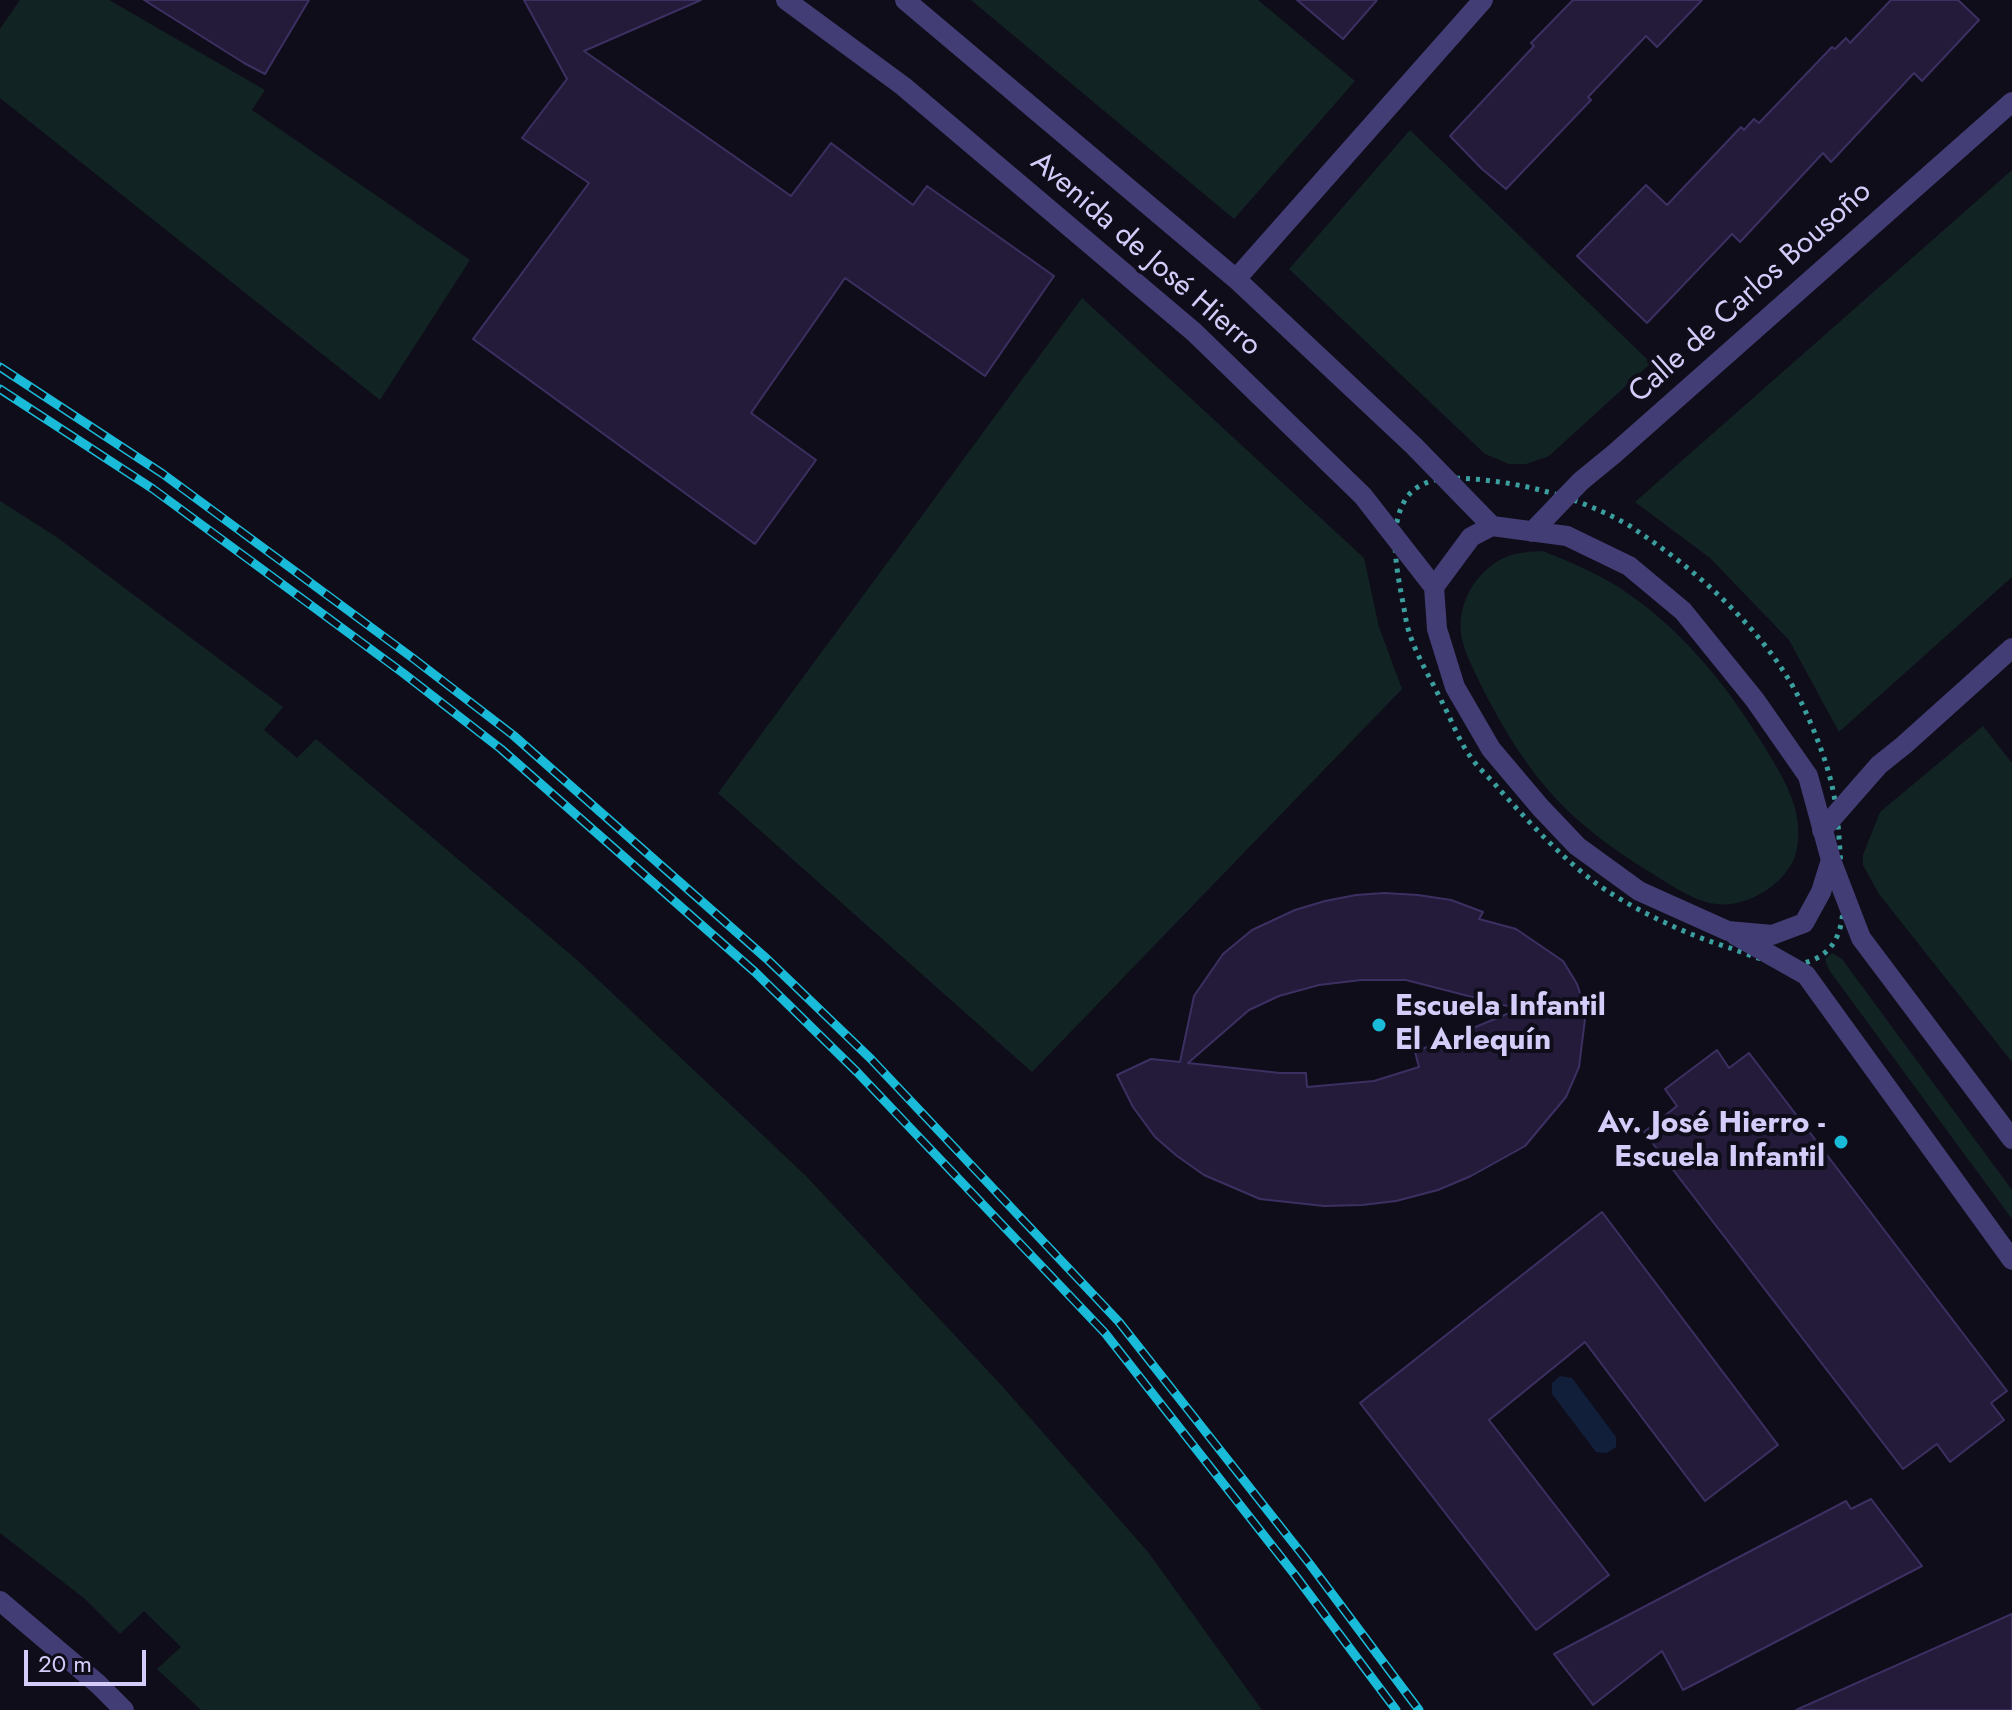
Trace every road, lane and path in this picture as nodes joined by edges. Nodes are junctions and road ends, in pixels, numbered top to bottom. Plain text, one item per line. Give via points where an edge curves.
1 (786, 0) edge
2 (1483, 0) edge
3 (912, 2) edge
4 (2012, 102) edge
5 (1236, 279) junction
6 (1446, 478) junction
7 (1564, 498) junction
8 (1492, 526) junction
9 (1532, 532) junction
10 (1396, 538) junction
11 (1434, 587) junction
12 (2012, 648) edge
13 (1837, 812) junction
14 (1822, 830) junction
15 (1831, 860) junction
16 (1843, 892) junction
17 (1728, 931) junction
18 (1785, 963) junction
19 (2012, 1139) edge
20 (2012, 1260) edge
21 (0, 1601) edge
22 (124, 1710) edge

1 - 10 street, Avenida de José Hierro via 903,86 1194,332 1363,496
2 - 5 street
3 - 5 street, Avenida de José Hierro
4 - 7 street, Calle de Carlos Bousoño
5 - 6 street, Avenida de José Hierro
6 - 7 path via 1519,486
6 - 8 street, Avenida de José Hierro
6 - 10 path via 1427,482 1407,498
7 - 9 street, Calle de Carlos Bousoño
7 - 13 path via 1623,521 1682,563 1760,640 1803,709 1829,772
8 - 9 street
8 - 11 street via 1471,537
9 - 14 street via 1567,536 1629,566 1683,611 1808,776
10 - 11 street, Avenida de José Hierro
10 - 18 path via 1409,632 1470,757 1514,806 1592,880 1630,905 1723,946
11 - 17 street via 1437,629 1455,687 1491,749 1540,807 1577,846 1639,891
12 - 13 street via 1879,765
13 - 14 street
13 - 16 path
14 - 15 street
15 - 16 street
15 - 17 street via 1804,923 1772,935
16 - 18 path via 1842,925 1826,953 1812,961
16 - 19 street via 1861,938
17 - 18 street
18 - 20 street via 1806,975
21 - 22 street

